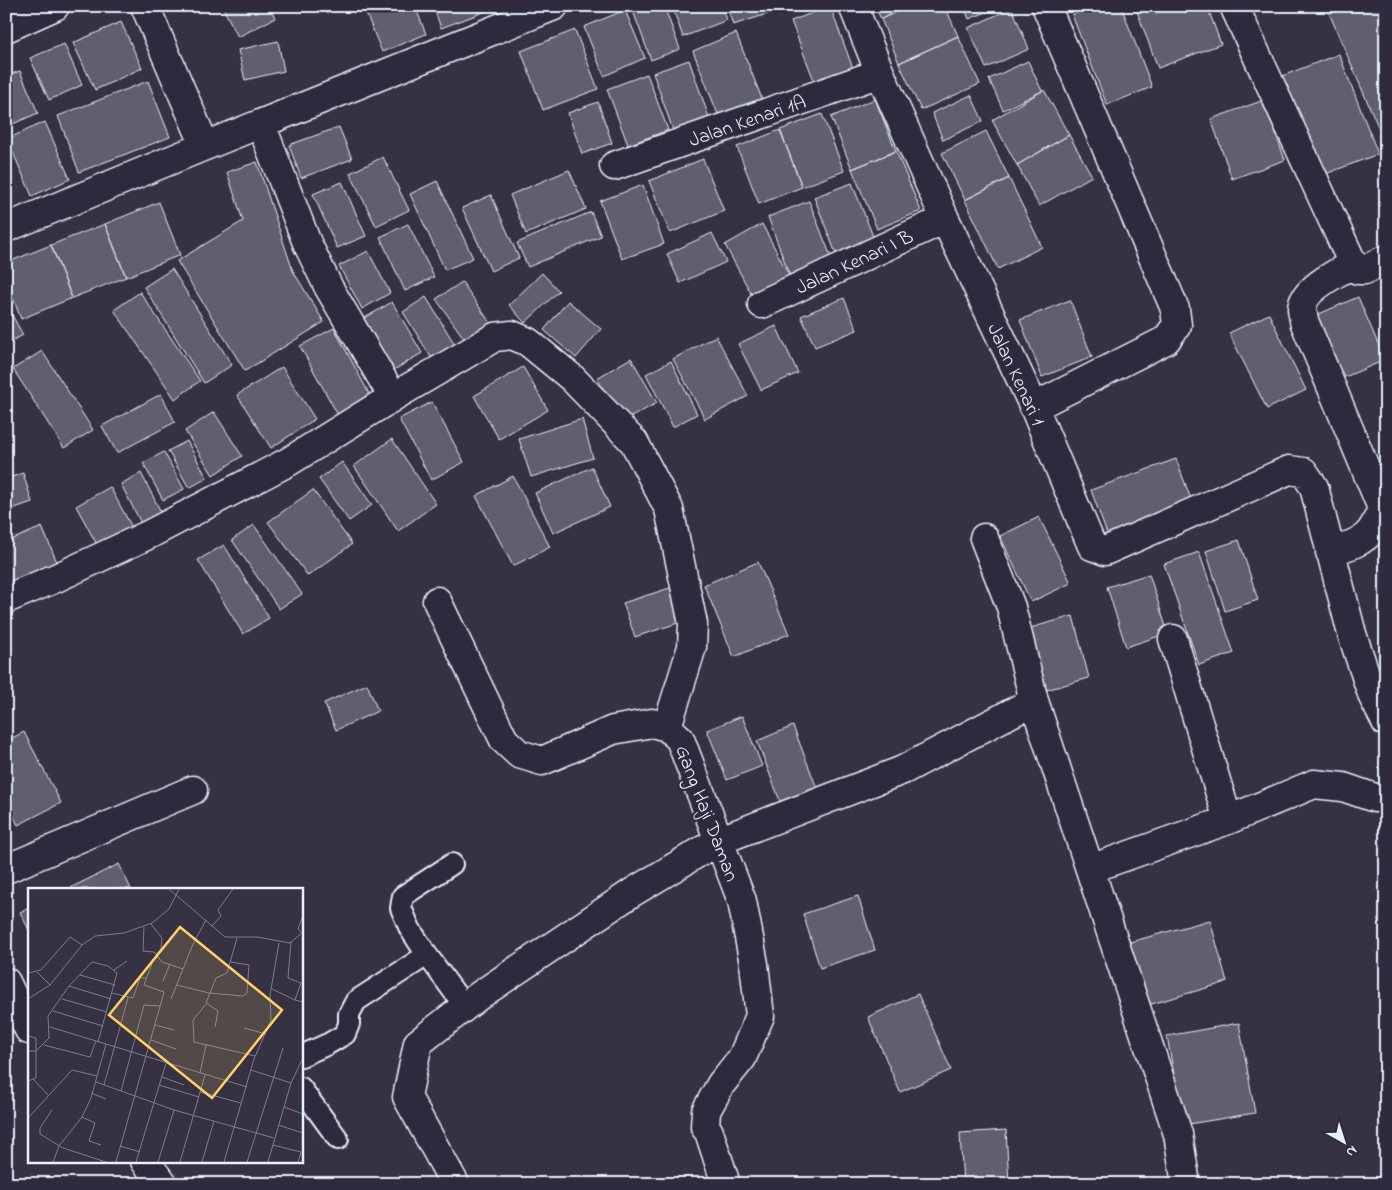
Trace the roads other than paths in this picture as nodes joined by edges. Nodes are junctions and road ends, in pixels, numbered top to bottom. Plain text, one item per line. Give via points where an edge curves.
1 (55, 6) edge
2 (145, 6) edge
3 (554, 6) edge
4 (853, 6) edge
5 (1046, 6) edge
6 (1234, 6) edge
7 (6, 28) edge
8 (880, 73) junction
9 (261, 124) junction
10 (205, 146) junction
11 (614, 166) dead end
12 (945, 219) junction
13 (6, 228) edge
14 (1386, 259) edge
15 (1353, 264) junction
16 (762, 304) dead end
17 (393, 397) junction
18 (1034, 407) junction
19 (984, 538) dead end
20 (1330, 552) junction
21 (6, 599) edge
22 (437, 601) dead end
23 (1173, 639) dead end
24 (1034, 701) junction
25 (1386, 722) edge
26 (667, 726) junction
27 (193, 790) dead end
28 (1382, 795) edge
29 (1228, 820) junction
30 (718, 841) junction
31 (452, 864) dead end
32 (6, 869) edge
33 (1090, 869) junction
34 (427, 955) junction
35 (6, 982) edge
36 (465, 1007) junction
37 (28, 1028) edge
38 (302, 1056) edge
39 (302, 1089) edge
40 (338, 1139) dead end
41 (146, 1162) edge
42 (163, 1184) edge
43 (455, 1184) edge
44 (726, 1184) edge
45 (1186, 1184) edge

1 - 7 street
2 - 10 street
3 - 9 street
4 - 8 street, Jalan Kenari 1
5 - 18 street via 1175,309 1177,325 1166,340
6 - 15 street
8 - 11 street, Jalan Kenari 1A
8 - 12 street, Jalan Kenari 1
9 - 10 street
9 - 17 street via 307,244
10 - 13 street
12 - 16 street, Jalan Kenari I B
12 - 18 street, Jalan Kenari 1
14 - 15 street via 1364,270 1358,270
15 - 20 street via 1308,294 1302,308 1304,321 1382,508 1368,537
17 - 21 street via 288,462 150,534
17 - 26 street via 495,337 512,335 528,342 572,378 634,442 668,510 693,624 692,647
18 - 20 street, Jalan Kenari 1 via 1092,546 1105,551 1289,470 1304,472 1314,487
19 - 24 street via 1011,607
20 - 25 street via 1355,643 1373,697
22 - 26 street, Gang Haji Daman via 504,740 519,754 542,760 613,730 652,723
23 - 29 street
24 - 30 street via 903,770
24 - 33 street
26 - 30 street, Gang Haji Daman via 680,739
27 - 32 street
28 - 29 street via 1314,784
29 - 33 street
30 - 36 street via 633,892
30 - 44 street, Gang Haji Daman via 742,901 760,1016 742,1058 706,1110 705,1127 710,1132
31 - 34 lane via 403,896 401,908
33 - 45 street via 1178,1134
34 - 36 lane
34 - 38 lane via 356,1001 349,1014 345,1034
35 - 37 street
36 - 43 street via 418,1043 407,1097
39 - 40 lane
41 - 42 street

